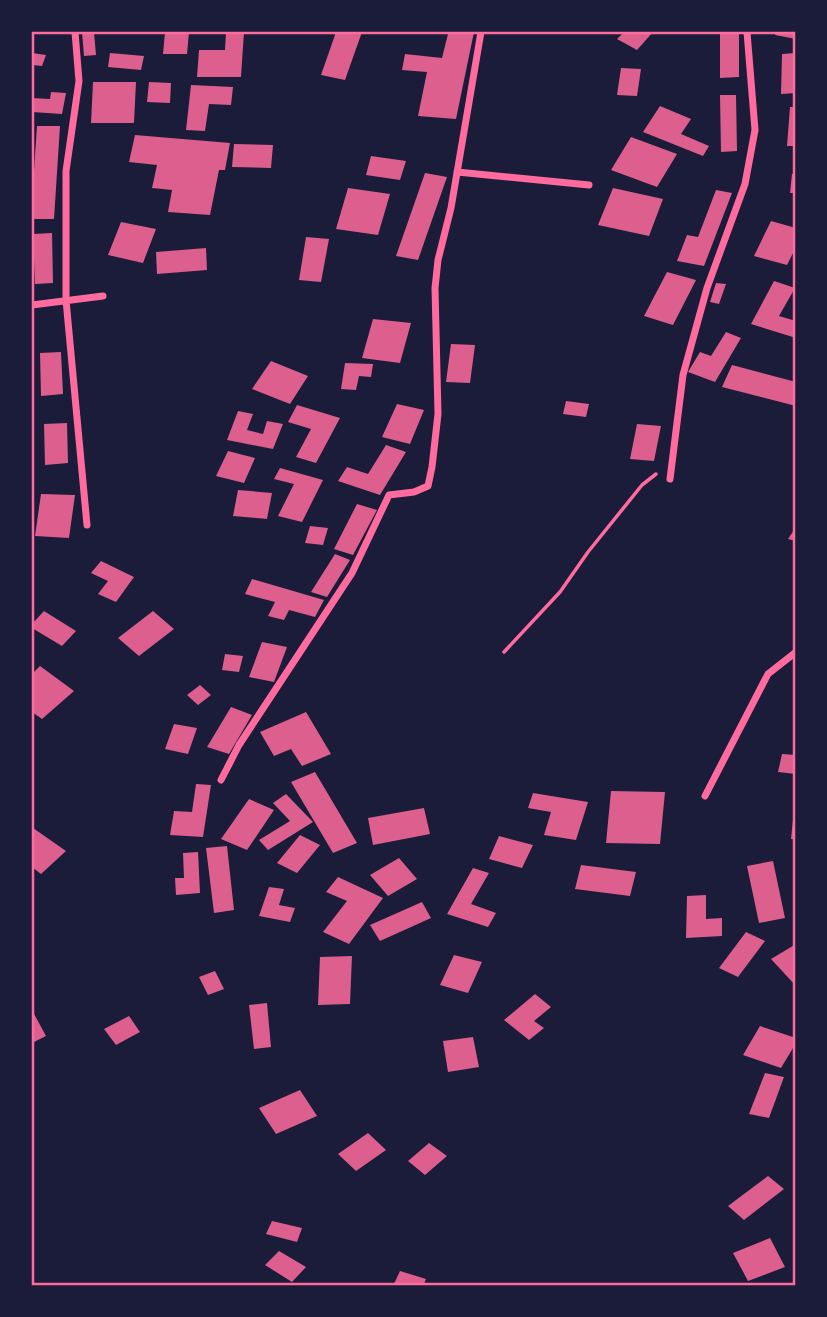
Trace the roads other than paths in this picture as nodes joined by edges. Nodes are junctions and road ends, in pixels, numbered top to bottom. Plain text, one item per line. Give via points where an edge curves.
1 (75, 32) edge
2 (481, 32) edge
3 (747, 32) edge
4 (457, 172) junction
5 (589, 185) dead end
6 (103, 296) dead end
7 (66, 300) junction
8 (32, 305) edge
9 (670, 479) dead end
10 (87, 525) dead end
11 (796, 652) edge
12 (221, 780) dead end
13 (705, 796) dead end

1 - 7 street via 79,81 66,171
2 - 4 street
3 - 9 street via 755,130 746,184 707,288 683,375
4 - 5 street
4 - 12 street via 435,288 438,414 428,486 389,495 352,573 239,745
6 - 7 street
7 - 8 street
7 - 10 street
11 - 13 street via 768,674

